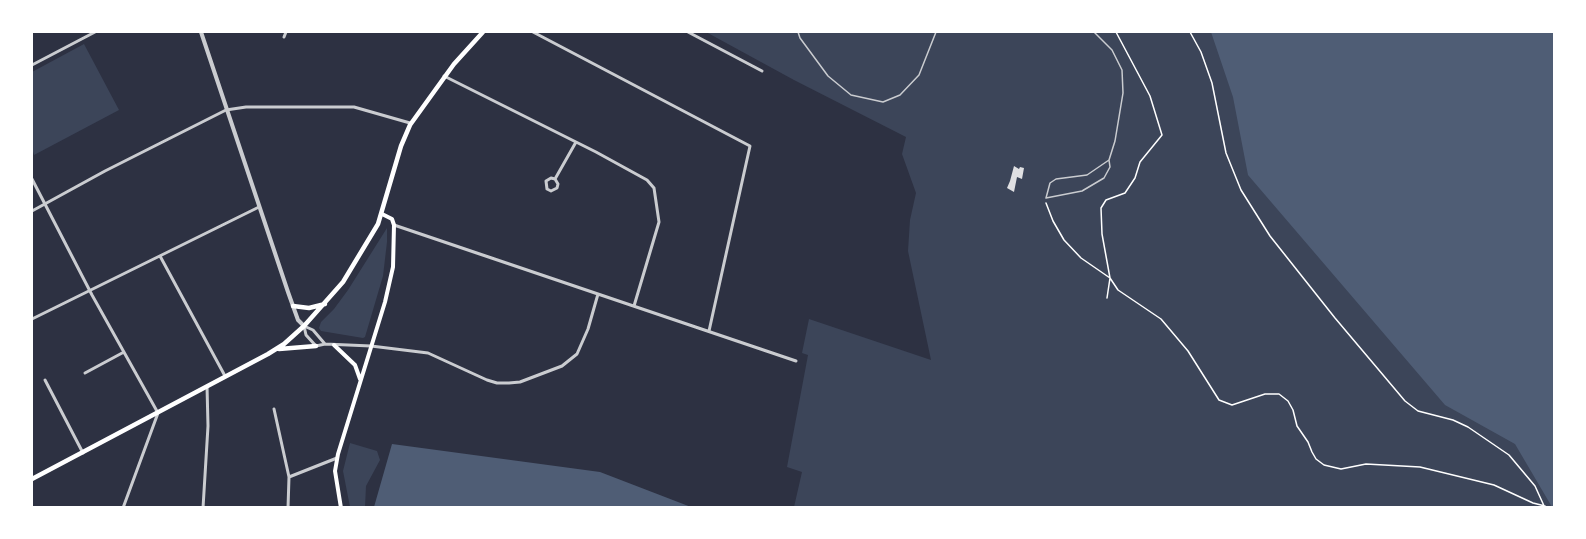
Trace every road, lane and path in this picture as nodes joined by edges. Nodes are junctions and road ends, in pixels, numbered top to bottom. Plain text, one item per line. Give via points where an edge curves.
1 (94, 32) edge
2 (201, 32) edge
3 (286, 32) edge
4 (483, 32) edge
5 (533, 32) edge
6 (688, 32) edge
7 (798, 32) edge
8 (864, 32) edge
9 (869, 32) edge
10 (936, 32) edge
11 (1094, 32) edge
12 (1116, 32) edge
13 (1190, 32) edge
14 (284, 38) dead end
15 (32, 65) edge
16 (762, 71) dead end
17 (444, 76) junction
18 (226, 110) junction
19 (411, 123) junction
20 (576, 142) junction
21 (1108, 160) junction
22 (32, 179) edge
23 (555, 179) junction
24 (1046, 198) junction
25 (44, 204) junction
26 (259, 207) junction
27 (32, 211) edge
28 (382, 214) junction
29 (394, 225) junction
30 (160, 256) junction
31 (1110, 278) junction
32 (90, 291) junction
33 (598, 294) junction
34 (1107, 298) dead end
35 (326, 304) junction
36 (293, 306) junction
37 (634, 306) junction
38 (32, 319) edge
39 (304, 326) junction
40 (709, 331) junction
41 (325, 344) junction
42 (334, 345) junction
43 (316, 346) junction
44 (371, 346) junction
45 (276, 349) junction
46 (124, 352) junction
47 (796, 361) dead end
48 (85, 373) dead end
49 (225, 376) junction
50 (45, 380) dead end
51 (360, 381) junction
52 (207, 386) junction
53 (274, 409) dead end
54 (158, 413) junction
55 (83, 453) junction
56 (337, 458) junction
57 (289, 477) junction
58 (32, 478) edge
59 (123, 507) edge
60 (203, 507) edge
61 (288, 507) edge
62 (341, 507) edge
63 (1545, 507) edge

1 - 15 street
2 - 18 street
3 - 14 street
4 - 17 main road
5 - 40 street via 750,146
6 - 16 street
7 - 10 lane via 828,76 851,95 883,102 900,95 919,75
8 - 9 path
11 - 21 lane via 1112,50 1122,70 1121,103
12 - 31 path via 1150,96 1162,135 1140,162 1125,193 1106,200 1101,208
13 - 63 path via 1212,83 1226,153 1241,190 1270,236 1405,401 1418,411 1468,427 1509,455 1535,486
17 - 19 main road
17 - 20 street
18 - 19 street via 354,107
18 - 25 street
18 - 26 street
19 - 28 main road
20 - 23 street
20 - 37 street via 647,180 654,188 659,222
21 - 24 lane via 1087,175 1056,179 1050,183
21 - 24 lane via 1107,175 1096,184
22 - 25 street
23 - 23 street via 558,187 549,190 546,181
24 - 31 path via 1047,208 1064,240 1081,258
25 - 27 street
25 - 32 street
26 - 30 street
26 - 36 street
28 - 29 main road via 392,219
28 - 35 main road via 352,269
29 - 33 street
29 - 44 main road via 393,267
30 - 32 street
30 - 49 street
31 - 34 path
31 - 63 path via 1118,290 1161,320 1188,351 1219,400 1232,405 1265,394 1279,394 1288,401 1312,452 1324,465 1341,469 1366,464 1420,467 1494,485
32 - 38 street
32 - 46 street
33 - 37 street
33 - 44 street via 577,354 561,366 520,382 497,383 428,353
35 - 36 main road
35 - 39 main road
36 - 39 street
37 - 40 street
39 - 41 street
39 - 43 street
39 - 45 main road
40 - 47 street
41 - 42 street
41 - 43 street
42 - 44 street
42 - 51 main road via 355,365
43 - 45 main road
44 - 51 main road
45 - 49 main road
46 - 48 street
46 - 54 street
49 - 52 main road
50 - 55 street
51 - 56 main road
52 - 54 main road
52 - 60 street
53 - 57 street
54 - 55 main road
54 - 59 street
55 - 58 main road
56 - 57 street
56 - 62 main road
57 - 61 street

